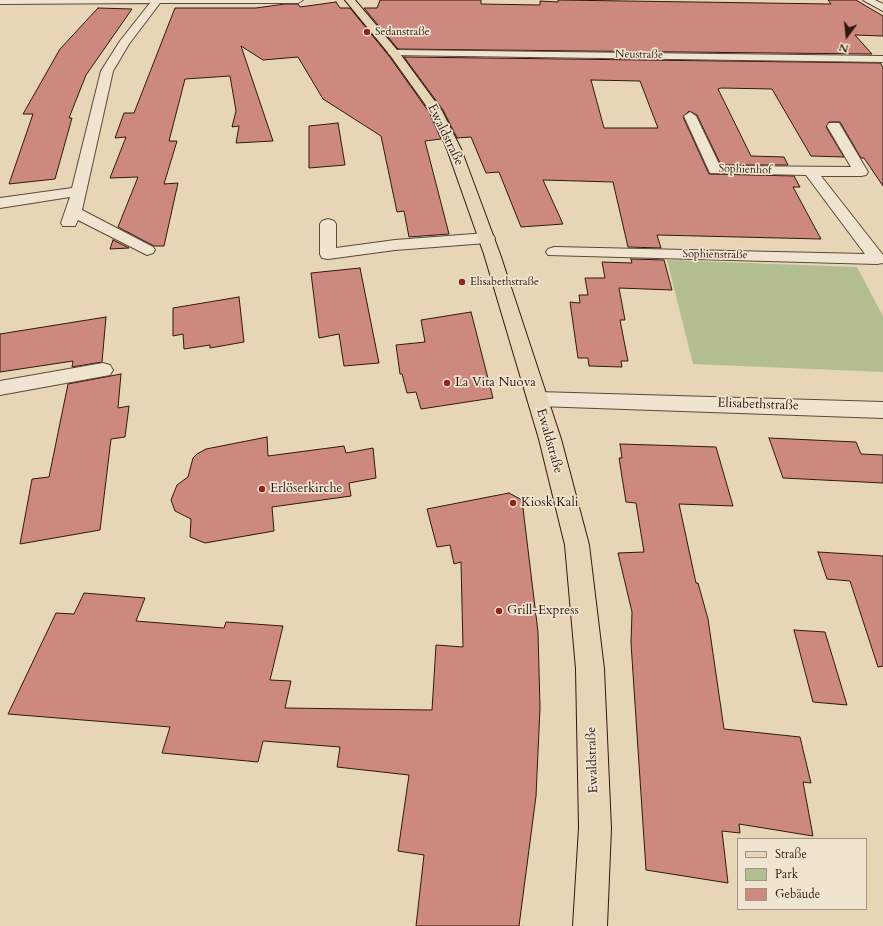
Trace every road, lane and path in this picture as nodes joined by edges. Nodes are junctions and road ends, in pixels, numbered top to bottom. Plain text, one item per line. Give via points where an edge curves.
1 (95, 0) edge
2 (298, 0) edge
3 (350, 0) edge
4 (868, 0) edge
5 (0, 1) edge
6 (157, 1) junction
7 (883, 8) edge
8 (394, 53) junction
9 (883, 59) edge
10 (690, 116) dead end
11 (834, 126) dead end
12 (810, 171) junction
13 (79, 191) junction
14 (0, 203) edge
15 (328, 224) dead end
16 (487, 238) junction
17 (147, 250) dead end
18 (554, 252) dead end
19 (881, 262) edge
20 (103, 370) dead end
21 (0, 388) edge
22 (538, 399) junction
23 (883, 410) edge
24 (590, 926) edge

1 - 5 street
1 - 6 street
2 - 6 street
3 - 8 main road, Ewaldstraße
4 - 7 street
6 - 13 street via 124,43 107,71
8 - 9 street, Neustraße
8 - 16 main road, Ewaldstraße via 436,111 454,149
10 - 12 street, Sophienhof via 715,170
11 - 12 street, Sophienhof via 861,172
12 - 19 street
13 - 14 street
13 - 17 street via 71,218
15 - 16 street via 328,254 396,245
16 - 22 main road, Ewaldstraße
18 - 19 street, Sophienstraße
20 - 21 street
22 - 23 street, Elisabethstraße
22 - 24 main road, Ewaldstraße via 577,545 590,669 595,828

